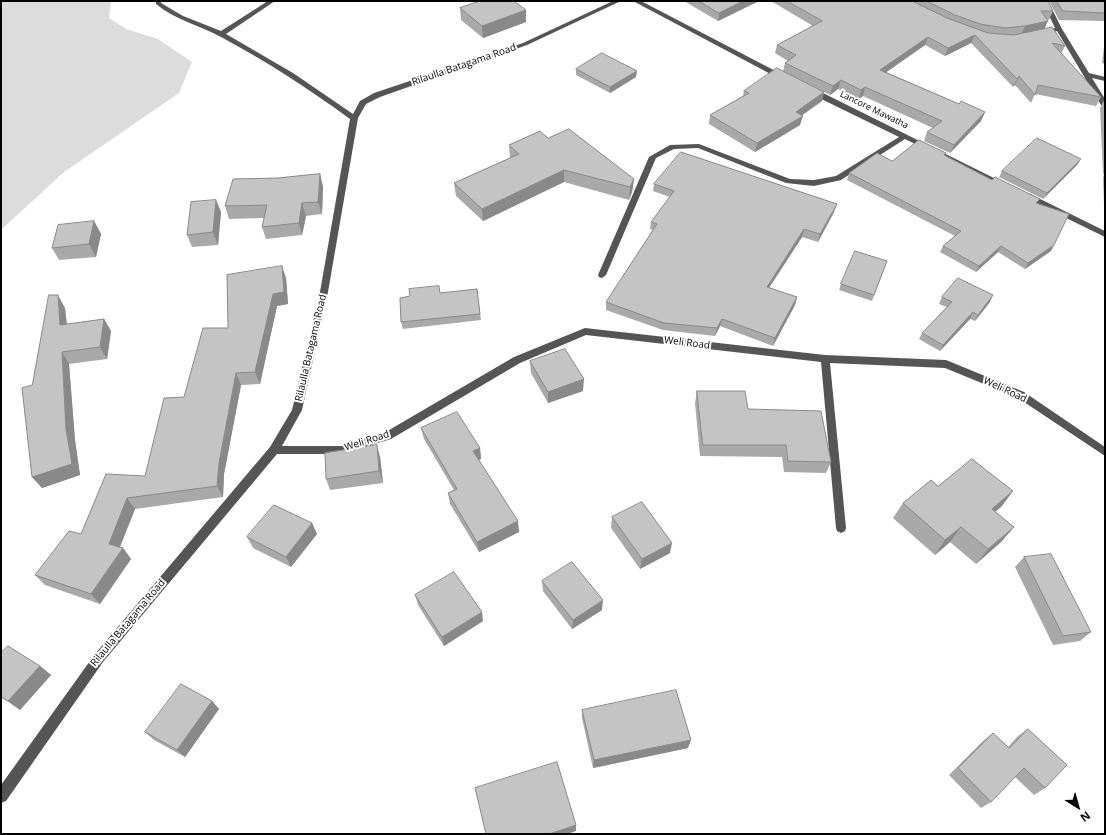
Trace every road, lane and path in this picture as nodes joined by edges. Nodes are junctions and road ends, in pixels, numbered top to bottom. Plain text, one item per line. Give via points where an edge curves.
1 (159, 1) edge
2 (272, 1) edge
3 (618, 1) edge
4 (636, 1) edge
5 (1045, 1) edge
6 (1059, 29) junction
7 (222, 34) junction
8 (1033, 36) edge
9 (1087, 75) junction
10 (1105, 78) edge
11 (791, 81) edge
12 (806, 88) edge
13 (1105, 105) edge
14 (354, 118) junction
15 (905, 136) junction
16 (1105, 234) edge
17 (602, 275) dead end
18 (825, 359) junction
19 (274, 450) junction
20 (1105, 452) edge
21 (841, 528) dead end
22 (1, 796) edge

1 - 7 street via 166,11
2 - 7 street
3 - 14 street, Rilaulla Batagama Road via 525,44 377,95 363,103
4 - 11 street
5 - 6 street
6 - 8 street
6 - 9 street
7 - 14 street via 304,82
9 - 10 street
9 - 13 street
12 - 15 street, Lancore Mawatha
14 - 19 street, Rilaulla Batagama Road via 324,292 297,410
15 - 16 street, Lancore Mawatha
15 - 17 street via 838,178 814,184 789,181 699,146 673,147 653,157
18 - 19 street, Weli Road via 585,331 517,360 387,436 342,450
18 - 20 street, Weli Road via 946,364 1021,395
18 - 21 street
19 - 22 street, Rilaulla Batagama Road via 99,658

